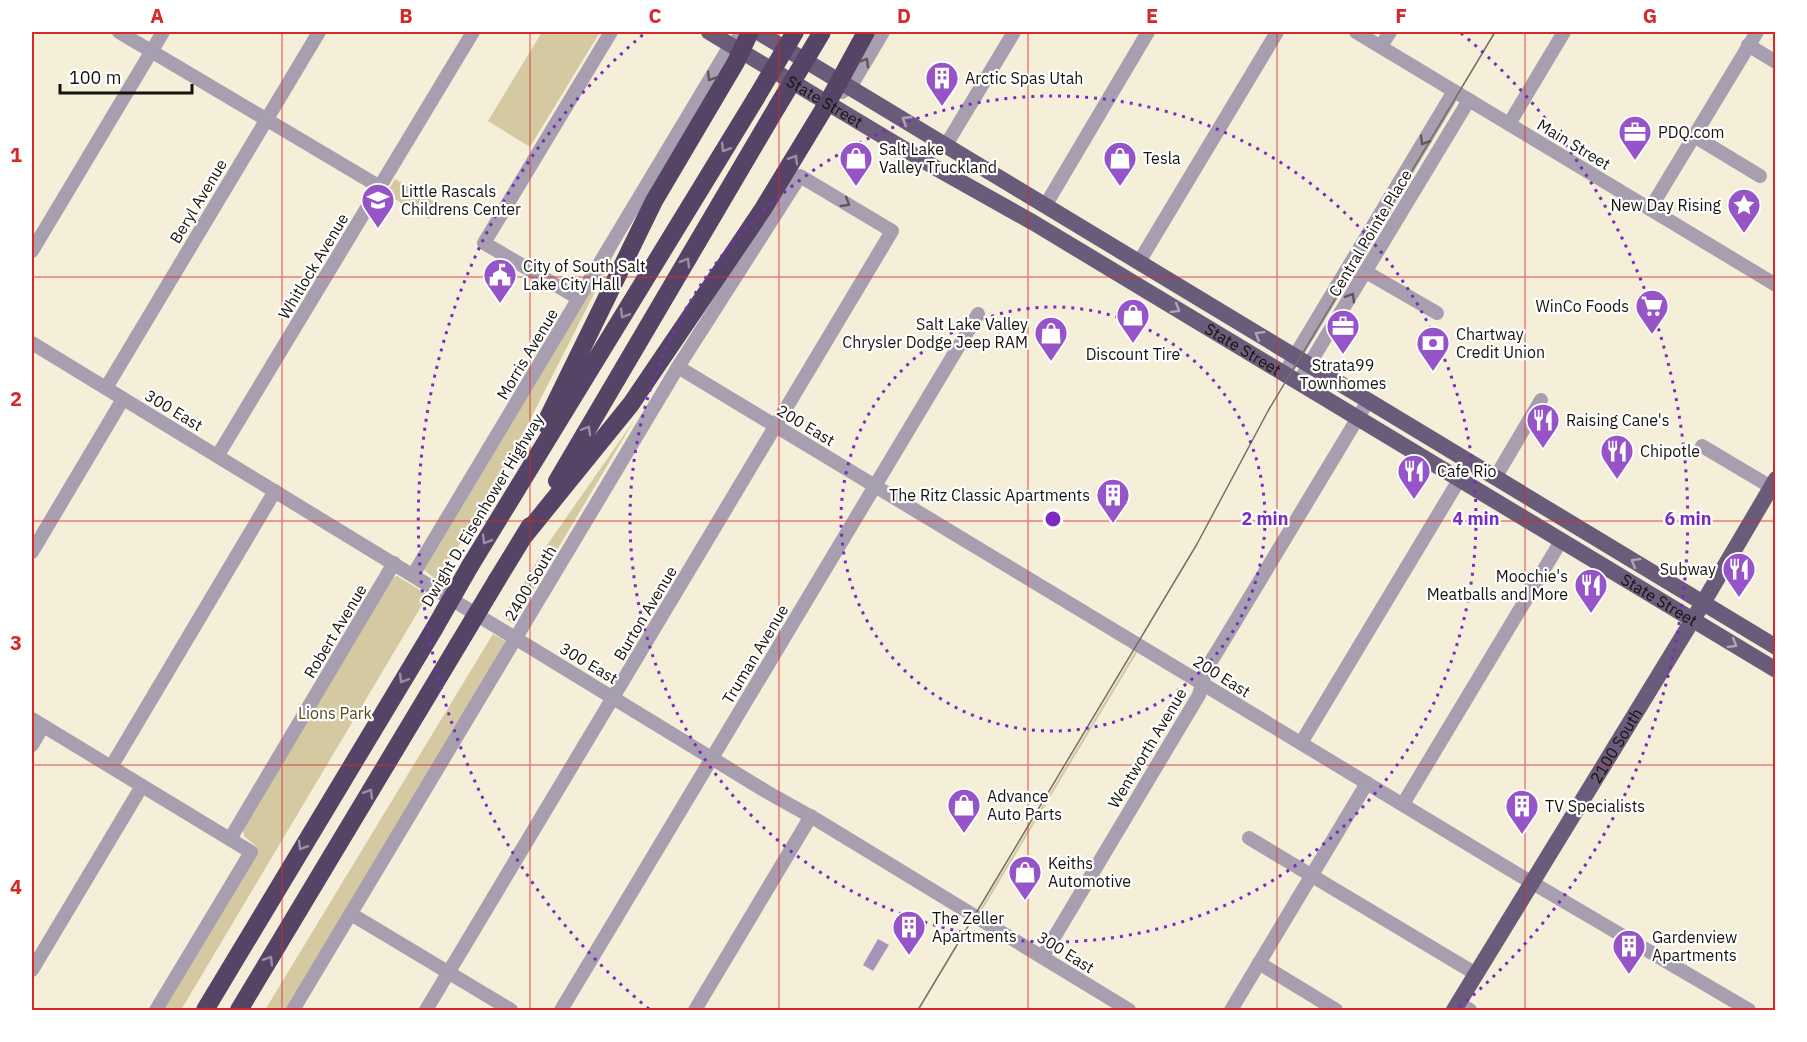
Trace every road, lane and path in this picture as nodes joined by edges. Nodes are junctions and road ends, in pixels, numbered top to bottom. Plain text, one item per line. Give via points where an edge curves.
1 (119, 32) edge
2 (163, 32) edge
3 (319, 32) edge
4 (473, 32) edge
5 (611, 32) edge
6 (710, 32) edge
7 (749, 32) edge
8 (758, 32) edge
9 (795, 32) edge
10 (822, 32) edge
11 (866, 32) edge
12 (883, 32) edge
13 (1014, 32) edge
14 (1148, 32) edge
15 (1277, 32) edge
16 (1356, 32) edge
17 (1390, 32) edge
18 (1564, 32) edge
19 (1757, 32) edge
20 (1748, 45) junction
21 (1381, 46) junction
22 (736, 47) junction
23 (151, 51) junction
24 (1776, 62) edge
25 (845, 82) junction
26 (1454, 91) junction
27 (1469, 100) junction
28 (828, 102) junction
29 (266, 120) junction
30 (1509, 124) junction
31 (1694, 136) junction
32 (946, 145) junction
33 (1760, 176) dead end
34 (380, 187) junction
35 (981, 194) junction
36 (1045, 206) junction
37 (1650, 209) junction
38 (1034, 223) junction
39 (1082, 228) junction
40 (891, 231) joint
41 (32, 251) edge
42 (1139, 262) junction
43 (1366, 272) junction
44 (1776, 285) edge
45 (578, 298) junction
46 (1437, 313) dead end
47 (978, 314) dead end
48 (32, 343) edge
49 (1302, 361) junction
50 (678, 367) junction
51 (1291, 379) junction
52 (106, 388) junction
53 (123, 399) junction
54 (1541, 400) dead end
55 (1368, 401) junction
56 (1357, 418) junction
57 (775, 426) junction
58 (1702, 446) dead end
59 (218, 455) junction
60 (1423, 458) junction
61 (1495, 478) junction
62 (1460, 480) junction
63 (1773, 483) edge
64 (875, 486) junction
65 (275, 491) junction
66 (501, 515) junction
67 (525, 535) junction
68 (1561, 541) junction
69 (32, 552) edge
70 (394, 563) junction
71 (413, 575) junction
72 (1703, 603) junction
73 (1693, 620) junction
74 (516, 638) junction
75 (1776, 646) edge
76 (1776, 670) edge
77 (1203, 683) junction
78 (613, 697) junction
79 (37, 722) edge
80 (1301, 743) junction
81 (32, 746) edge
82 (712, 758) junction
83 (111, 767) junction
84 (1367, 783) junction
85 (142, 786) junction
86 (1403, 804) junction
87 (811, 816) junction
88 (1249, 838) dead end
89 (230, 839) junction
90 (1311, 876) junction
91 (1532, 882) junction
92 (351, 914) junction
93 (1043, 956) junction
94 (1259, 963) junction
95 (32, 970) edge
96 (449, 972) junction
97 (1476, 974) junction
98 (1108, 998) junction
99 (1461, 1008) edge
100 (156, 1011) edge
101 (205, 1011) edge
102 (239, 1011) edge
103 (293, 1011) edge
104 (426, 1011) edge
105 (511, 1011) edge
106 (561, 1011) edge
107 (695, 1011) edge
108 (1101, 1011) edge
109 (1129, 1011) edge
110 (1231, 1011) edge
111 (1336, 1011) edge
112 (1749, 1011) edge

1 - 23 street
2 - 23 street
3 - 29 street, Beryl Avenue
4 - 34 street, Whitlock Avenue
5 - 45 street via 484,243
6 - 22 main road, State Street
7 - 22 highway
8 - 25 main road, State Street
9 -> 66 highway, Dwight D. Eisenhower Highway, bridge
67 -> 10 highway, bridge
11 - 25 highway
25 -> 12 street
13 - 32 street
14 - 36 street
15 - 42 street
16 - 21 street, Main Street
17 - 21 street
18 - 30 street
19 - 20 street
20 - 24 street
20 - 31 street
21 - 26 street, Main Street
22 - 28 main road, State Street
22 -> 45 street, Morris Avenue
22 - 66 highway via 608,292
23 - 29 street
23 - 41 street
25 - 28 highway
32 -> 25 main road, State Street
26 - 27 street, Main Street
26 -> 49 street, Central Pointe Place
27 - 30 street, Main Street
27 - 43 street, Central Pointe Place
28 - 35 main road, State Street
67 -> 28 highway via 631,404 763,209
29 - 34 street
29 - 52 street, Beryl Avenue
30 - 37 street, Main Street
31 - 33 street
31 - 37 street
32 - 36 main road, State Street
34 - 59 street, Whitlock Avenue
35 - 36 main road via 994,189 1032,210
35 - 38 main road, State Street
36 - 39 main road, State Street
37 - 44 street, Main Street
38 - 39 main road via 1050,220 1074,233
38 -> 51 main road, State Street
39 - 42 main road, State Street
50 -> 40 street, 2400 South via 800,176
40 - 57 street, Burton Avenue
49 -> 42 main road, State Street
43 - 46 street
49 -> 43 street, Central Pointe Place
45 - 71 street, Morris Avenue
47 - 64 street, Truman Avenue
48 - 52 street, 300 East
49 - 51 street, Central Pointe Place
49 - 55 main road, State Street
50 - 57 street, 200 East
50 - 74 street, 2400 South
51 - 56 main road, State Street
52 - 53 street, 300 East
53 - 59 street, 300 East
53 - 69 street
54 - 61 street
55 - 56 street, Wentworth Avenue
55 - 61 main road, State Street
56 - 60 main road, State Street
56 - 77 street, Wentworth Avenue via 1206,669
57 - 64 street, 200 East
57 - 78 street, Burton Avenue
58 - 63 street
59 - 65 street, 300 East
60 - 61 main road via 1442,458 1484,481
60 - 62 main road, State Street
72 -> 61 main road, State Street
62 - 68 main road, State Street
62 - 80 street
63 - 72 main road, 2100 South
64 - 77 street, 200 East
64 - 82 street, Truman Avenue
65 - 70 street, 300 East
65 - 83 street
66 -> 101 highway, Dwight D. Eisenhower Highway, bridge
102 -> 67 highway, bridge
68 - 73 main road, State Street
68 - 86 street
70 - 71 street, 300 East
70 - 89 street, Robert Avenue
71 - 74 street, 300 East
72 - 73 main road, 2100 South
72 - 75 main road, State Street
73 -> 76 main road, State Street
73 - 91 main road, 2100 South
74 - 78 street, 300 East
74 - 92 street, 2400 South
77 - 80 street, 200 East
77 - 93 street, Wentworth Avenue
78 - 82 street, 300 East
78 - 96 street, Burton Avenue
79 - 81 street
79 - 83 street
80 - 84 street, 200 East
82 - 87 street, 300 East
82 - 106 street, Truman Avenue
83 - 85 street
84 - 86 street, 200 East
84 - 90 street
85 - 89 street
85 - 95 street
86 - 91 street, 200 East
87 - 93 street, 300 East
87 - 107 street
88 - 90 street
89 - 100 street via 250,852
90 - 94 street
90 - 97 street
91 - 97 main road, 2100 South
91 - 112 street, 200 East
92 - 96 street
92 - 103 street, 2400 South
93 - 98 street, 300 East
94 - 110 street
94 - 111 street
96 - 104 street, Burton Avenue
96 - 105 street
97 - 99 main road, 2100 South
98 - 108 street
98 - 109 street, 300 East

